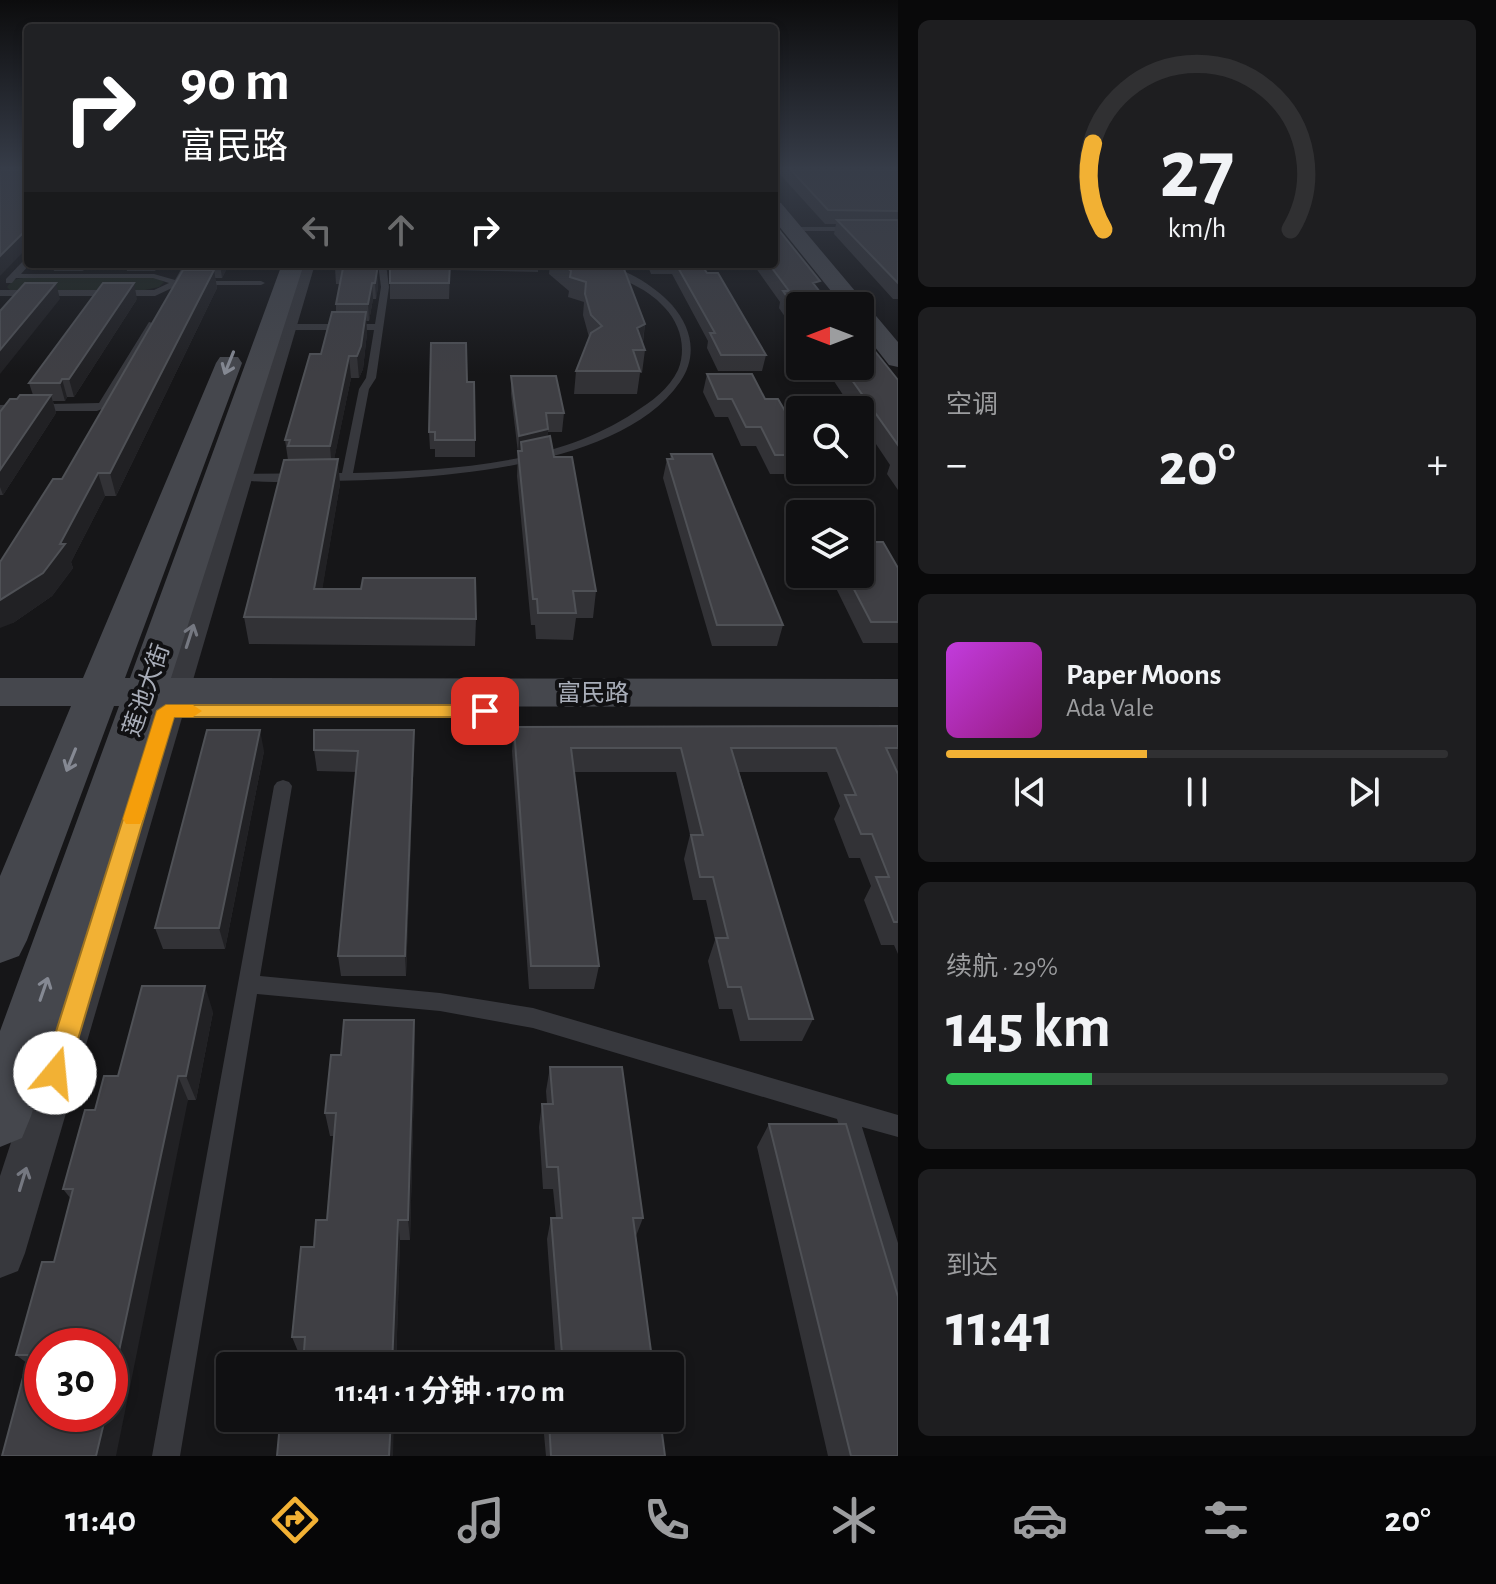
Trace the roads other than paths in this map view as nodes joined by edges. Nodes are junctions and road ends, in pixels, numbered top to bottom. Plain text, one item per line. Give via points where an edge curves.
1 (799, 238) edge
2 (24, 262) edge
3 (186, 268) edge
4 (306, 268) edge
5 (383, 268) edge
6 (605, 268) edge
7 (274, 270) edge
8 (14, 276) junction
9 (177, 283) junction
10 (0, 292) edge
11 (844, 292) edge
12 (169, 297) edge
13 (160, 310) edge
14 (287, 327) junction
15 (379, 327) junction
16 (874, 329) edge
17 (898, 359) edge
18 (0, 408) edge
19 (347, 476) junction
20 (240, 477) junction
21 (0, 692) edge
22 (898, 693) edge
23 (94, 702) junction
24 (156, 702) junction
25 (0, 711) edge
26 (898, 711) edge
27 (283, 786) dead end
28 (0, 940) edge
29 (249, 984) junction
30 (845, 1109) junction
31 (0, 1116) edge
32 (898, 1126) edge
33 (0, 1253) edge
34 (898, 1284) edge
35 (166, 1456) edge

1 - 11 main road
2 - 8 lane
3 - 9 lane
4 - 14 street
5 - 15 lane
6 - 19 lane via 649,290 671,308 684,329 688,350 682,373 651,407 616,428 542,455 448,471
7 - 9 lane
7 -> 23 main road, 莲池大街
7 - 24 main road, 莲池大街
8 - 9 lane via 154,276
8 - 10 lane
9 - 10 lane via 155,293
9 - 12 lane
13 - 18 lane via 103,405
14 - 15 lane
14 - 20 street
15 - 19 lane
16 - 17 main road
19 - 20 lane
24 -> 20 street
21 - 23 main road, 富民路
22 - 24 main road, 富民路
23 - 24 main road, 富民路
23 - 25 main road, 富民路
23 -> 28 main road, 莲池大街
24 - 26 main road, 富民路
31 -> 24 main road, 莲池大街
33 -> 24 street
27 - 29 lane
29 - 30 lane via 440,1002 533,1018
29 - 35 lane
30 - 32 lane
30 - 34 lane

